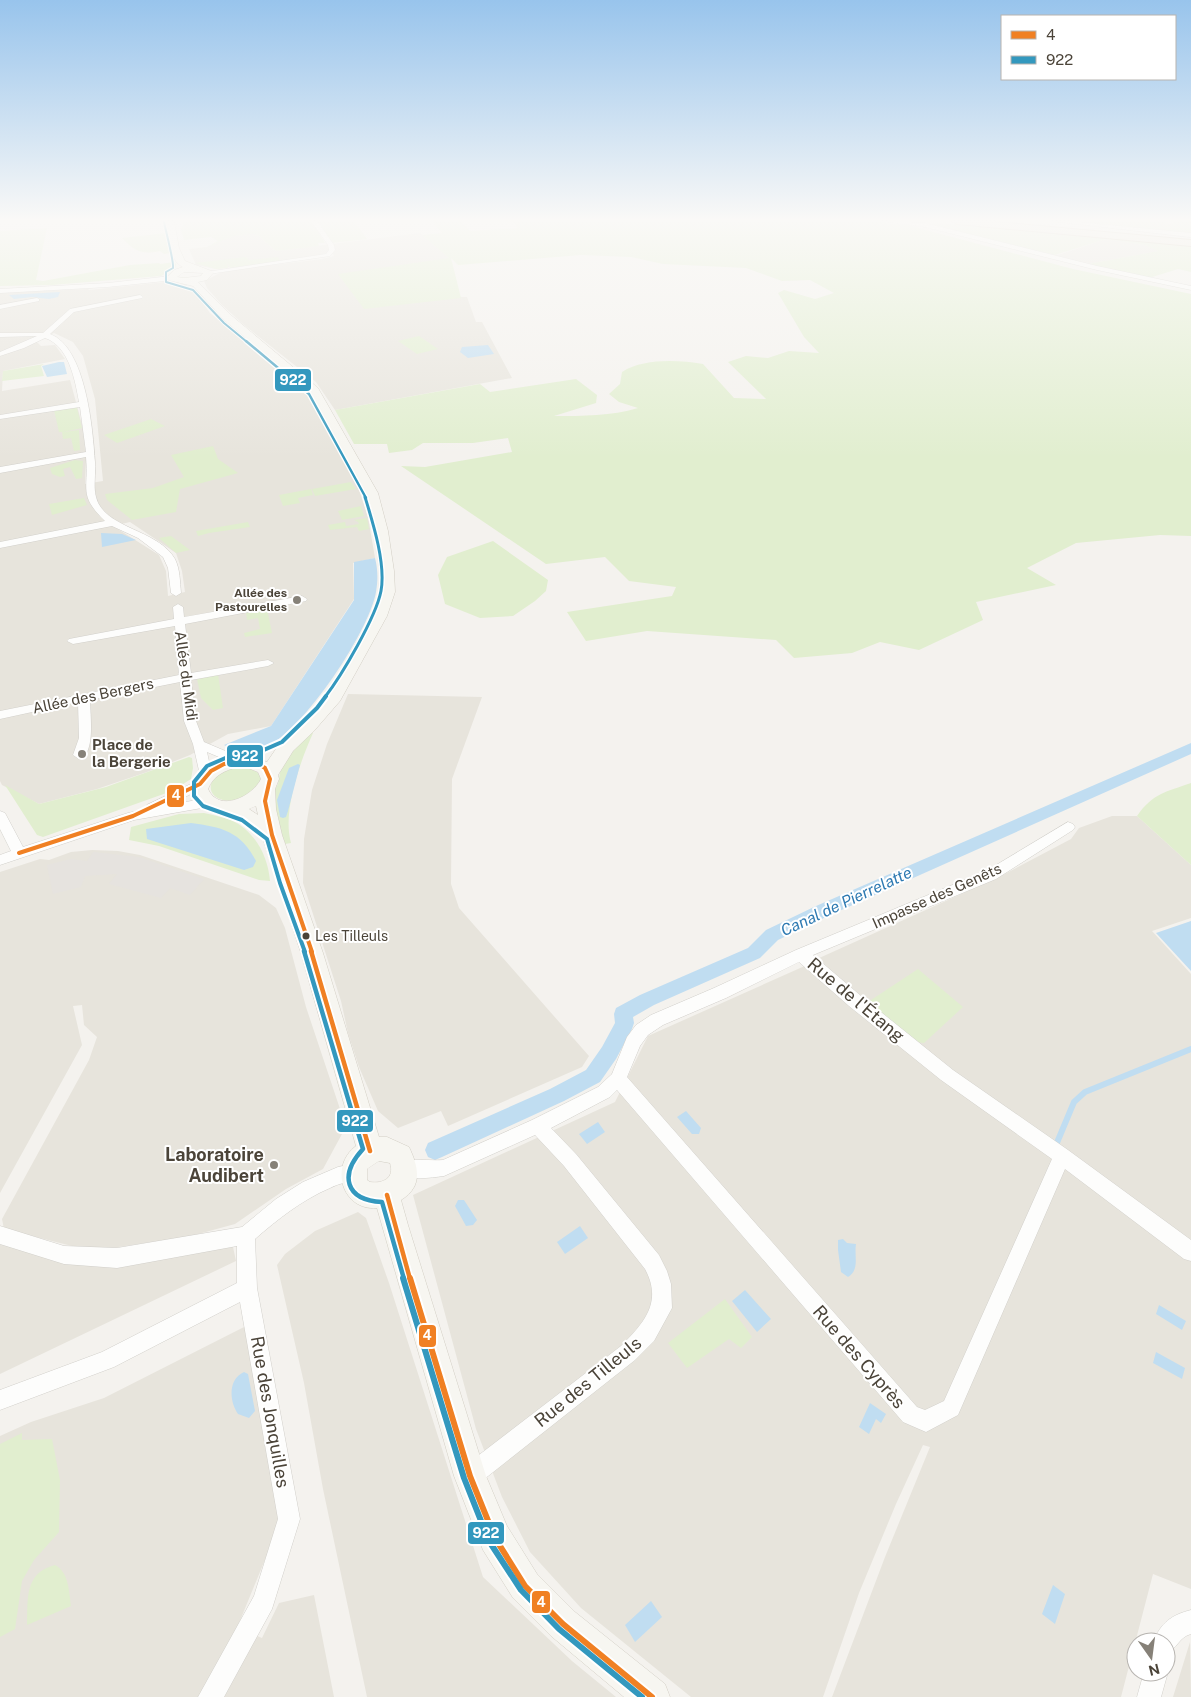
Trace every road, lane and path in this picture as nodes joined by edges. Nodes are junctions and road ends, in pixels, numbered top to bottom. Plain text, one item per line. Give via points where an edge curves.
1 (36, 300) edge
2 (123, 300) edge
3 (215, 300) edge
4 (0, 307) edge
5 (0, 335) edge
6 (41, 335) junction
7 (0, 354) edge
8 (82, 404) junction
9 (0, 417) edge
10 (91, 454) junction
11 (0, 470) edge
12 (112, 522) junction
13 (0, 545) edge
14 (176, 593) dead end
15 (302, 599) dead end
16 (178, 607) dead end
17 (179, 621) junction
18 (73, 641) dead end
19 (268, 663) dead end
20 (186, 677) junction
21 (84, 698) junction
22 (0, 715) edge
23 (199, 744) junction
24 (286, 747) junction
25 (79, 755) dead end
26 (244, 761) junction
27 (203, 780) junction
28 (267, 782) junction
29 (208, 803) junction
30 (228, 807) junction
31 (0, 816) edge
32 (133, 816) junction
33 (1068, 826) dead end
34 (272, 836) junction
35 (18, 853) junction
36 (0, 860) edge
37 (801, 954) junction
38 (618, 1079) junction
39 (538, 1126) junction
40 (370, 1151) junction
41 (1062, 1156) junction
42 (405, 1169) junction
43 (353, 1172) junction
44 (386, 1195) junction
45 (0, 1235) edge
46 (246, 1235) junction
47 (1191, 1252) edge
48 (247, 1288) junction
49 (0, 1400) edge
50 (470, 1476) junction
51 (1191, 1622) edge
52 (1170, 1632) edge
53 (1153, 1682) edge
54 (210, 1697) edge
55 (652, 1697) edge
56 (1149, 1697) edge

1 - 4 street
2 - 6 street via 72,310 63,314 56,326
3 - 24 main road via 228,318 314,390 371,493 382,531 387,592 379,616 334,697
5 - 6 street
6 - 7 street via 22,347
6 - 8 street via 55,339 72,359
8 - 9 street
8 - 10 street via 88,420
10 - 11 street
10 - 12 street via 91,499
12 - 13 street
12 - 14 street via 124,526 167,555 174,571
15 - 17 street
16 - 17 street, Allée du Midi
17 - 18 street
17 - 20 street, Allée du Midi
19 - 20 street, Allée des Bergers
20 - 21 street, Allée des Bergers
20 - 23 street, Allée du Midi via 190,721
21 - 22 street, Allée des Bergers
21 - 25 street via 86,738
23 - 26 street
23 - 27 street, Allée du Midi
24 - 26 main road
24 - 28 main road
26 - 27 main road via 224,764
26 - 28 main road via 266,768
27 - 29 main road via 200,794
27 - 32 street
28 - 30 main road via 254,800
28 - 34 main road via 266,809
29 - 30 main road
29 - 32 street
30 - 34 main road
31 - 35 street
32 - 35 street
33 - 37 street, Impasse des Genêts via 991,875
34 - 40 main road via 312,953
35 - 36 street
37 - 38 street, Rue de l'Étang via 657,1020 642,1030 633,1042
37 - 41 street, Rue de l'Étang via 947,1075
38 - 39 street, Rue de l'Étang via 604,1092
38 - 41 street, Rue des Cyprès via 910,1415 926,1420 951,1408
39 - 42 street, Rue de l'Étang via 444,1168
39 - 50 street, Rue des Tilleuls via 570,1160 652,1262 661,1284 662,1308 647,1334 628,1353
40 - 42 main road via 378,1148 394,1151 400,1155
40 - 43 main road via 362,1156
41 - 47 street, Rue de l'Étang
42 - 44 main road via 400,1184
43 - 44 main road via 358,1190 376,1197
43 - 46 street via 317,1184
44 - 50 main road
45 - 46 street via 64,1255 117,1258
46 - 48 street, Rue des Jonquilles
48 - 49 street via 107,1360
48 - 54 street, Rue des Jonquilles via 289,1519 264,1601
50 - 55 main road via 495,1538 525,1586 563,1624
51 - 52 street via 1179,1625
53 - 56 street

